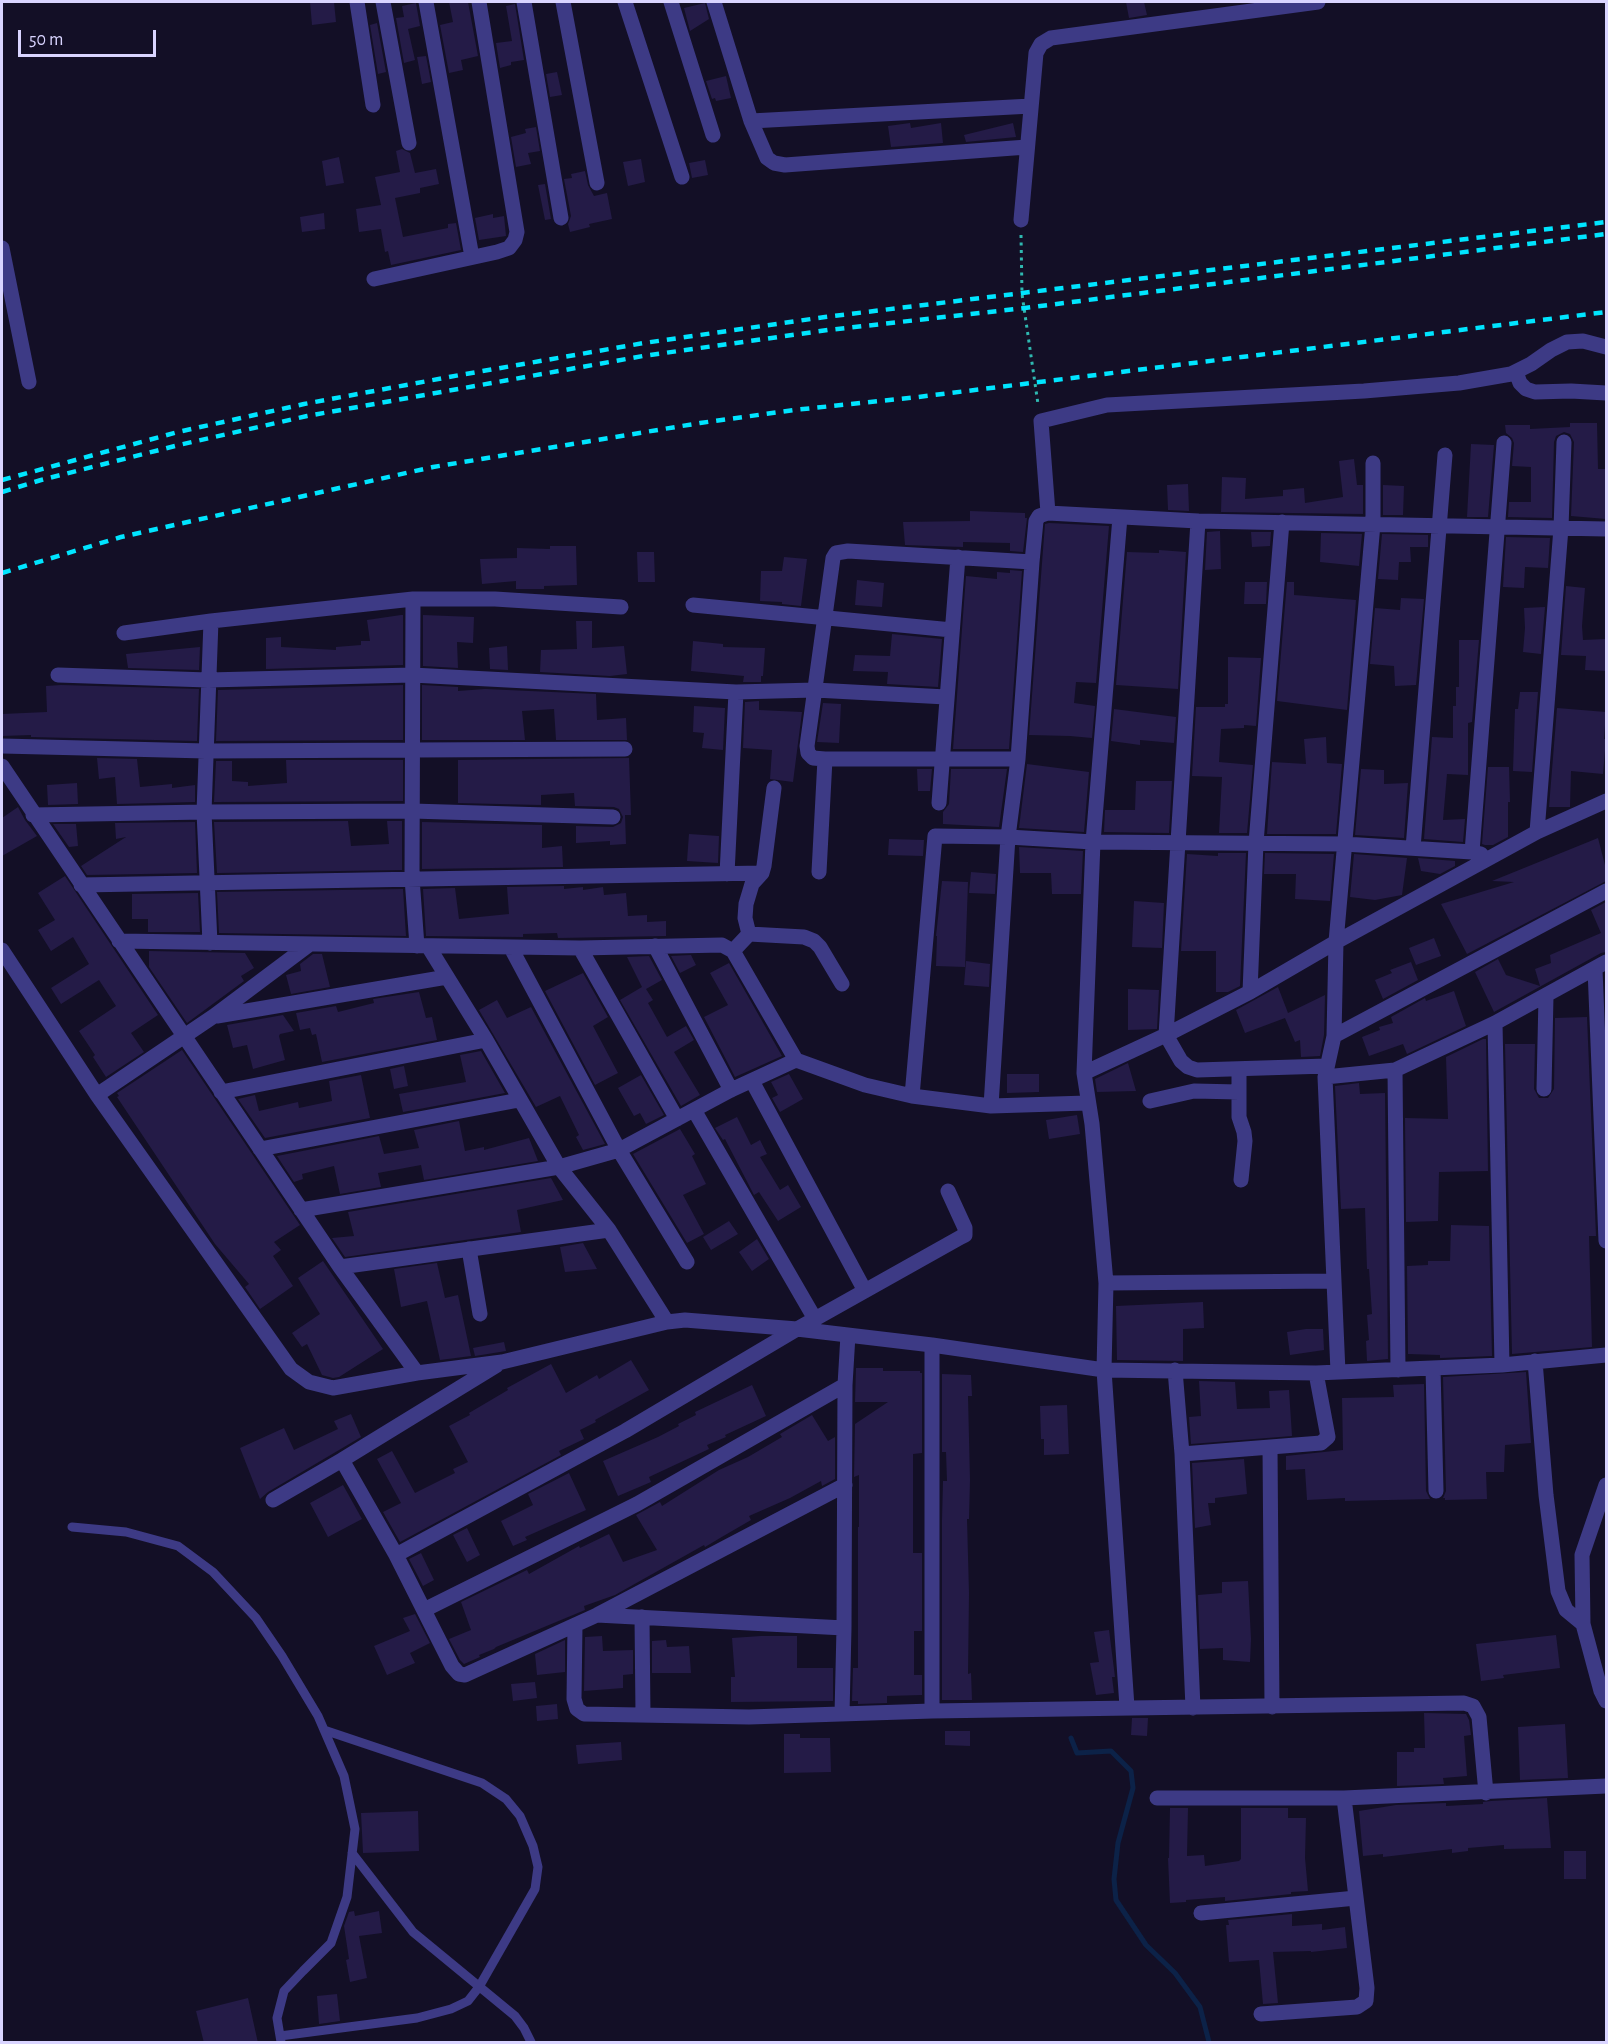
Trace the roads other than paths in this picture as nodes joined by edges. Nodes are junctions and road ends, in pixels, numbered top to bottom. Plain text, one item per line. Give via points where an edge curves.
1 (357, 2) edge
2 (383, 2) edge
3 (426, 2) edge
4 (479, 2) edge
5 (524, 2) edge
6 (563, 2) edge
7 (625, 2) edge
8 (670, 2) edge
9 (714, 2) edge
10 (1311, 2) edge
11 (373, 105) dead end
12 (1031, 106) junction
13 (751, 121) junction
14 (713, 135) dead end
15 (409, 143) dead end
16 (1027, 147) junction
17 (682, 177) dead end
18 (597, 183) dead end
19 (561, 218) dead end
20 (1021, 220) road end
21 (2, 248) edge
22 (472, 257) junction
23 (374, 279) dead end
24 (1606, 347) edge
25 (1516, 372) junction
26 (29, 382) dead end
27 (1606, 393) edge
28 (1564, 442) dead end
29 (1504, 443) dead end
30 (1445, 455) dead end
31 (1373, 463) dead end
32 (1048, 513) junction
33 (1120, 518) junction
34 (1198, 521) junction
35 (1282, 522) junction
36 (1372, 524) junction
37 (1438, 526) junction
38 (1499, 527) junction
39 (1561, 528) junction
40 (1606, 529) edge
41 (958, 557) junction
42 (1032, 562) junction
43 (413, 599) junction
44 (693, 605) dead end
45 (621, 607) dead end
46 (825, 618) junction
47 (211, 621) junction
48 (952, 630) junction
49 (124, 633) dead end
50 (58, 675) dead end
51 (412, 675) junction
52 (208, 680) junction
53 (815, 690) junction
54 (736, 692) junction
55 (946, 697) junction
56 (2, 746) edge
57 (625, 749) dead end
58 (412, 750) junction
59 (206, 751) junction
60 (941, 758) junction
61 (825, 759) junction
62 (1018, 759) junction
63 (2, 766) edge
64 (774, 788) dead end
65 (1606, 801) edge
66 (939, 803) dead end
67 (204, 812) junction
68 (412, 812) junction
69 (33, 815) junction
70 (613, 817) dead end
71 (1537, 832) junction
72 (1008, 837) junction
73 (1094, 842) junction
74 (1178, 843) junction
75 (1256, 843) junction
76 (1344, 844) junction
77 (1413, 848) junction
78 (1472, 852) junction
79 (1494, 856) junction
80 (819, 872) dead end
81 (762, 873) junction
82 (727, 874) junction
83 (412, 878) junction
84 (207, 882) junction
85 (81, 885) junction
86 (1606, 891) edge
87 (749, 934) junction
88 (119, 941) junction
89 (1336, 942) junction
90 (210, 943) junction
91 (310, 944) junction
92 (423, 946) junction
93 (655, 946) junction
94 (511, 948) junction
95 (580, 948) junction
96 (2, 950) edge
97 (733, 951) junction
98 (1601, 966) edge
99 (447, 977) junction
100 (842, 984) dead end
101 (1250, 992) junction
102 (1546, 996) junction
103 (214, 1016) junction
104 (1495, 1023) junction
105 (1166, 1035) junction
106 (1334, 1036) junction
107 (184, 1037) junction
108 (486, 1041) junction
109 (796, 1060) junction
110 (1239, 1069) junction
111 (1395, 1070) junction
112 (1326, 1071) junction
113 (1084, 1073) junction
114 (752, 1081) junction
115 (1544, 1089) dead end
116 (731, 1090) junction
117 (221, 1092) junction
118 (1239, 1092) junction
119 (97, 1095) junction
120 (912, 1096) junction
121 (519, 1100) junction
122 (1150, 1101) dead end
123 (1088, 1103) junction
124 (991, 1106) junction
125 (694, 1110) junction
126 (677, 1119) junction
127 (260, 1149) junction
128 (619, 1150) junction
129 (559, 1167) junction
130 (1241, 1180) dead end
131 (948, 1191) dead end
132 (301, 1210) junction
133 (609, 1230) junction
134 (1606, 1241) edge
135 (469, 1249) junction
136 (687, 1262) dead end
137 (340, 1267) junction
138 (1334, 1281) junction
139 (1106, 1283) junction
140 (865, 1291) junction
141 (480, 1314) dead end
142 (815, 1318) junction
143 (667, 1322) junction
144 (796, 1329) junction
145 (848, 1335) junction
146 (932, 1345) junction
147 (1606, 1355) edge
148 (1535, 1361) junction
149 (502, 1362) junction
150 (1502, 1365) junction
151 (1433, 1368) junction
152 (1104, 1370) junction
153 (1175, 1370) junction
154 (1398, 1370) junction
155 (1338, 1372) junction
156 (417, 1373) junction
157 (1316, 1373) junction
158 (845, 1385) junction
159 (1270, 1447) junction
160 (1182, 1454) junction
161 (342, 1460) junction
162 (845, 1485) junction
163 (1606, 1485) edge
164 (1436, 1491) dead end
165 (273, 1500) dead end
166 (72, 1527) dead end
167 (396, 1555) junction
168 (424, 1610) junction
169 (597, 1614) junction
170 (642, 1617) junction
171 (1583, 1624) junction
172 (575, 1625) junction
173 (844, 1628) junction
174 (1606, 1701) edge
175 (1127, 1707) junction
176 (1272, 1707) junction
177 (1194, 1708) junction
178 (932, 1711) junction
179 (842, 1714) junction
180 (643, 1715) junction
181 (324, 1730) junction
182 (1606, 1786) edge
183 (1486, 1793) junction
184 (1156, 1798) dead end
185 (1344, 1798) junction
186 (352, 1853) junction
187 (1356, 1898) junction
188 (1201, 1913) dead end
189 (479, 1988) junction
190 (1261, 2014) dead end
191 (280, 2039) edge
192 (531, 2043) edge

1 - 11 street
2 - 15 street
3 - 22 street
4 - 22 street via 517,231 509,248
5 - 19 street
6 - 18 street
7 - 17 street
8 - 14 street
9 - 13 street
10 - 12 street via 1051,38 1036,52
12 - 13 street
12 - 16 street
13 - 16 street via 767,158 785,165
16 - 20 street
21 - 26 street
22 - 23 street
24 - 25 street via 1583,341 1567,342
25 - 27 street via 1526,389 1535,392
25 - 32 street via 1459,383 1364,391 1107,405 1041,421
28 - 39 street
29 - 38 street
30 - 37 street
31 - 36 street
32 - 33 street
32 - 42 street via 1036,521
33 - 34 street
33 - 73 street
34 - 35 street
34 - 74 street
35 - 36 street
35 - 75 street
36 - 37 street
36 - 76 street
37 - 38 street
37 - 77 street
38 - 39 street
38 - 78 street
39 - 40 street
39 - 71 street
41 - 42 street
41 - 46 street via 836,553
41 - 48 street
42 - 62 street
43 - 45 street via 495,599
43 - 47 street
43 - 51 street
44 - 46 street
46 - 48 street
46 - 53 street
47 - 49 street
47 - 52 street
48 - 55 street
50 - 52 street
51 - 52 street
51 - 54 street
51 - 58 street
52 - 59 street
53 - 54 street
53 - 55 street
53 - 61 street via 807,753
54 - 82 street
55 - 60 street
56 - 59 street
57 - 58 street
58 - 59 street
58 - 68 street
59 - 67 street
60 - 61 street
60 - 62 street
60 - 66 street
61 - 80 street
62 - 72 street
63 - 69 street
64 - 81 street
65 - 71 street
67 - 68 street
67 - 69 street
67 - 84 street
68 - 70 street
68 - 83 street
69 - 85 street
71 - 79 street
72 - 73 street
72 - 120 street via 935,836
72 - 124 street
73 - 74 street
73 - 113 street
74 - 75 street
74 - 105 street
75 - 76 street
75 - 101 street
76 - 77 street
76 - 89 street
77 - 78 street
78 - 79 street
79 - 89 street
81 - 82 street
81 - 87 street via 752,884 746,904
82 - 83 street
83 - 84 street
83 - 92 street
84 - 85 street
84 - 90 street
85 - 88 street
86 - 106 street
87 - 97 street
87 - 100 street via 814,941
88 - 90 street
88 - 107 street
89 - 101 street
89 - 106 street
90 - 91 street
91 - 92 street
91 - 103 street
92 - 94 street
92 - 99 street
93 - 95 street
93 - 97 street via 722,945
93 - 116 street
94 - 95 street
94 - 128 street
95 - 126 street
96 - 119 street
97 - 109 street
98 - 102 street
98 - 134 street
99 - 103 street
99 - 108 street
101 - 105 street
102 - 104 street
102 - 115 street
103 - 107 street
104 - 111 street
104 - 150 street
105 - 110 street via 1188,1067
105 - 113 street
106 - 112 street
107 - 117 street
107 - 119 street
108 - 117 street
108 - 121 street
109 - 114 street
109 - 120 street via 865,1085
110 - 112 street
110 - 118 street
111 - 112 street
111 - 154 street
112 - 138 street
113 - 123 street
114 - 116 street
114 - 140 street
116 - 125 street
117 - 127 street
118 - 122 street via 1194,1091
118 - 130 street via 1239,1117 1245,1141
119 - 156 street via 291,1369 309,1382 333,1388
120 - 124 street
121 - 127 street
121 - 129 street
123 - 124 street
123 - 139 street
125 - 126 street
125 - 142 street
126 - 128 street
127 - 132 street
128 - 129 street
128 - 136 street
129 - 132 street
129 - 133 street
131 - 140 street via 963,1221 964,1234
132 - 137 street
133 - 135 street
133 - 143 street
135 - 137 street
135 - 141 street
137 - 156 street
138 - 139 street
138 - 155 street
139 - 152 street
140 - 142 street
142 - 144 street
143 - 144 street
143 - 149 street
144 - 145 street
144 - 167 street via 625,1431
145 - 146 street
145 - 158 street
146 - 152 street
146 - 178 street
147 - 148 street
148 - 150 street
148 - 171 street via 1558,1591 1566,1610
149 - 156 street
149 - 161 street
150 - 151 street
151 - 154 street
151 - 164 street
152 - 153 street
152 - 175 street
153 - 157 street
153 - 160 street
154 - 155 street
155 - 157 street
157 - 159 street via 1328,1437 1321,1443
158 - 162 street
158 - 168 street via 637,1504
159 - 160 street
159 - 176 street
160 - 177 street
161 - 165 street
161 - 167 street
162 - 169 street
162 - 173 street
163 - 171 street via 1582,1555
166 - 181 lane via 126,1532 178,1546 213,1572 256,1618
167 - 168 street
168 - 172 street via 452,1666 465,1675
169 - 170 street
169 - 172 street
170 - 173 street
170 - 180 street
171 - 174 street
172 - 180 street via 577,1709 584,1714
173 - 179 street
175 - 177 street
175 - 178 street
176 - 177 street
176 - 183 street via 1450,1702 1473,1706 1479,1717
178 - 179 street
179 - 180 street
181 - 186 lane via 344,1776 356,1830
181 - 189 lane via 482,1783 506,1799 520,1816 538,1867 535,1889
182 - 183 street
183 - 185 street
184 - 185 street
185 - 187 street
186 - 189 lane via 413,1932
186 - 191 lane via 347,1897 331,1943 284,1991 277,2018
187 - 188 street
187 - 190 street via 1366,2001 1357,2007
189 - 191 lane via 468,2001 417,2018
189 - 192 lane via 515,2016

